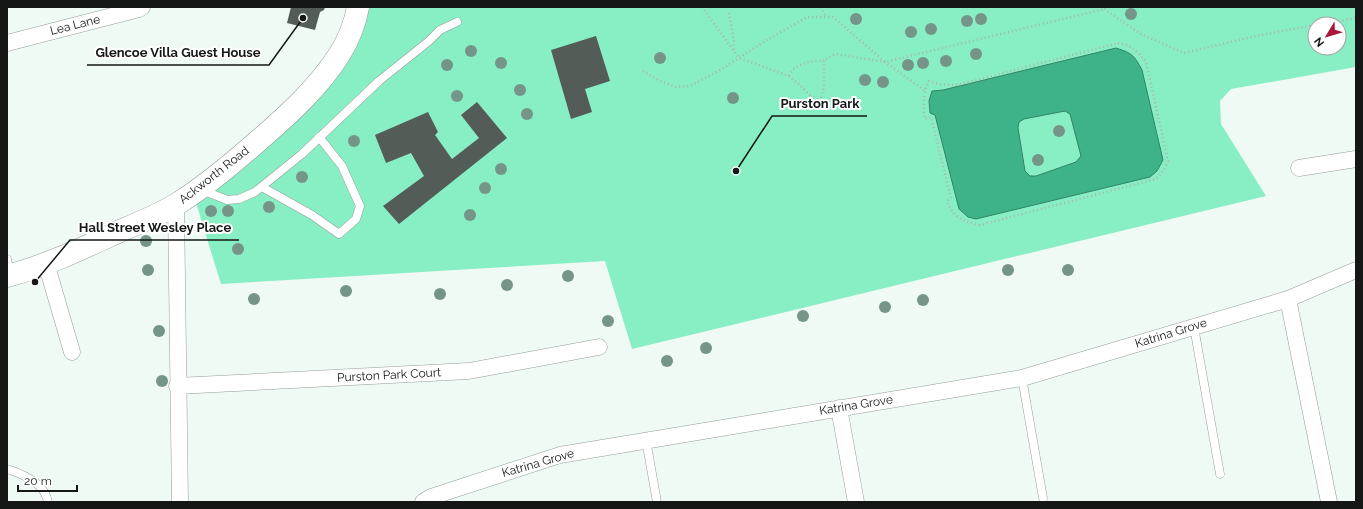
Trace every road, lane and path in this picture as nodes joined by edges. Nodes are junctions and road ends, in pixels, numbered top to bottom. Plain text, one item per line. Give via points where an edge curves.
1 (142, 7) edge
2 (358, 7) edge
3 (702, 7) edge
4 (821, 7) edge
5 (1105, 8) edge
6 (729, 13) dead end
7 (826, 17) junction
8 (457, 22) dead end
9 (1307, 26) edge
10 (7, 43) edge
11 (734, 52) junction
12 (739, 58) junction
13 (824, 60) junction
14 (885, 62) junction
15 (643, 71) dead end
16 (789, 76) junction
17 (924, 90) junction
18 (320, 137) junction
19 (1356, 159) edge
20 (1299, 168) dead end
21 (262, 187) junction
22 (199, 189) junction
23 (176, 205) junction
24 (46, 263) junction
25 (8, 270) edge
26 (1356, 270) edge
27 (1288, 299) junction
28 (1194, 327) junction
29 (599, 347) dead end
30 (72, 352) dead end
31 (1022, 378) junction
32 (178, 386) junction
33 (839, 408) junction
34 (646, 440) junction
35 (7, 469) edge
36 (1220, 474) dead end
37 (1043, 498) dead end
38 (48, 502) edge
39 (180, 502) edge
40 (423, 502) edge
41 (657, 502) edge
42 (856, 502) edge
43 (1329, 502) edge

1 - 10 street, Lea Lane
2 - 22 main road, Ackworth Road via 340,55 315,86 243,154
3 - 11 path
4 - 7 path
5 - 9 path via 1141,34 1184,53
5 - 14 path
6 - 11 path
7 - 12 path via 807,17
7 - 14 path via 833,17
8 - 18 lane via 440,30 379,80
11 - 12 path
12 - 15 path via 690,86 676,87
12 - 16 path
13 - 14 path via 836,54
13 - 16 path via 801,64 793,69
13 - 16 path via 824,86 820,101
14 - 17 path
17 - 17 path via 925,118 931,117 951,198 947,202 957,217 980,225 1156,179 1168,161 1146,62 1128,44 1118,43 961,84 950,86 929,81
18 - 21 lane
18 - 21 lane via 342,166 360,206 356,220 339,234
19 - 20 street
21 - 22 lane via 239,199 227,200
22 - 23 main road, Ackworth Road
23 - 24 main road
23 - 32 street, Ackworth Road
24 - 25 main road
24 - 30 street
26 - 27 street, Katrina Grove
27 - 28 street, Katrina Grove
27 - 43 street
28 - 31 street, Katrina Grove
28 - 36 lane
29 - 32 street, Purston Park Court via 468,371
31 - 33 street, Katrina Grove
31 - 37 lane
32 - 39 street, Ackworth Road
33 - 34 street, Katrina Grove
33 - 42 street
34 - 40 street, Katrina Grove via 560,455 431,497
34 - 41 lane
35 - 38 lane via 40,485

